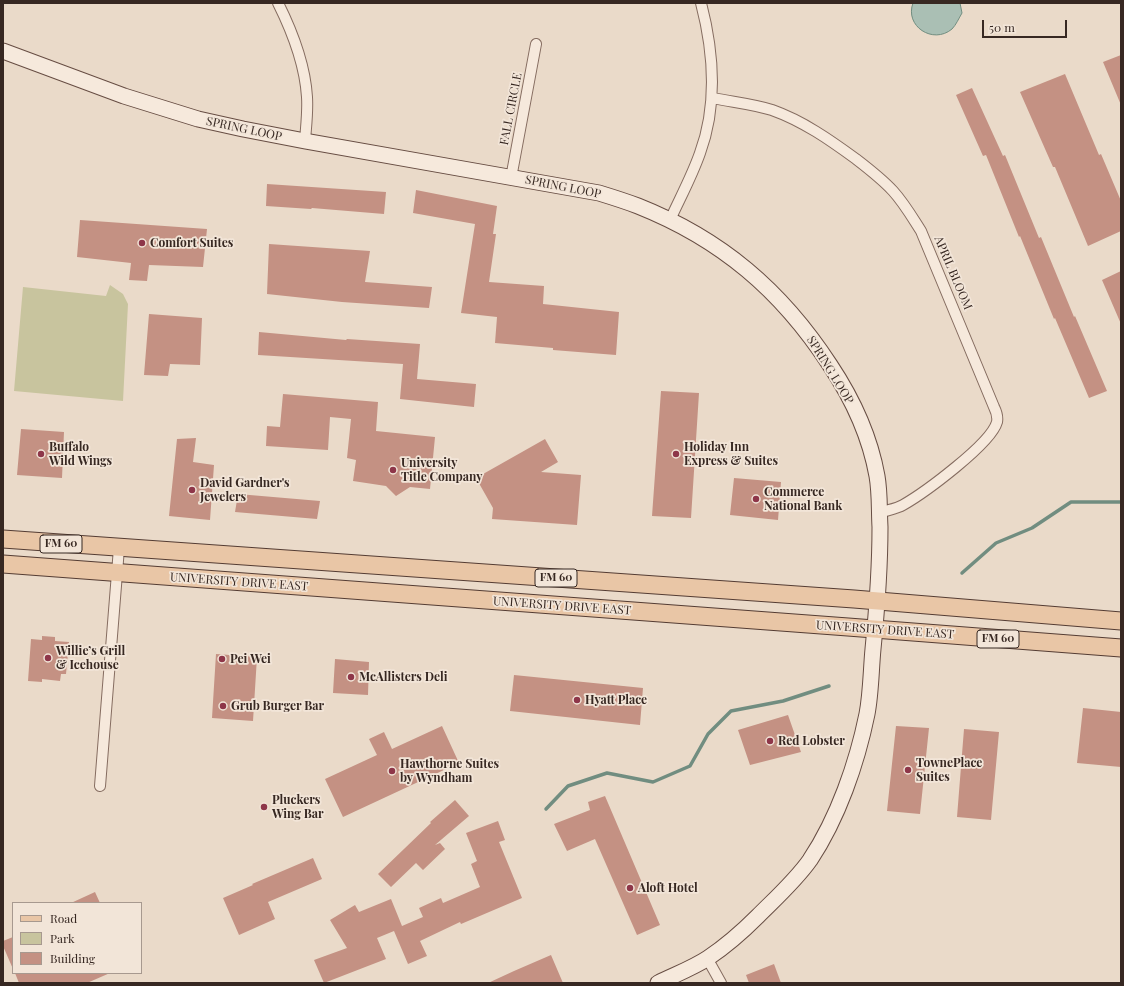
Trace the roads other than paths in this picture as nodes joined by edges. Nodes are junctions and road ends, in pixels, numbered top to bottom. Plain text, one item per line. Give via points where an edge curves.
1 (278, 3) edge
2 (701, 3) edge
3 (536, 44) dead end
4 (3, 51) edge
5 (713, 98) junction
6 (305, 141) junction
7 (511, 178) junction
8 (670, 220) junction
9 (879, 513) junction
10 (3, 539) edge
11 (119, 548) junction
12 (3, 564) edge
13 (448, 570) junction
14 (117, 573) junction
15 (448, 597) junction
16 (877, 601) junction
17 (1121, 621) edge
18 (875, 629) junction
19 (1121, 648) edge
20 (100, 786) dead end
21 (707, 958) junction
22 (658, 983) edge
23 (721, 983) edge

1 - 6 street via 302,60 307,98
2 - 5 street via 710,40
3 - 7 street, FALL CIRCLE
4 - 6 street, SPRING LOOP via 124,96 198,119
5 - 8 street via 700,152
5 - 9 street, APRIL BLOOM via 772,110 809,127 876,174 893,191 921,231 994,407 998,420 994,430 982,443 931,486 902,505
6 - 7 street, SPRING LOOP
7 - 8 street, SPRING LOOP via 599,193
8 - 9 street, SPRING LOOP via 713,244 750,272 772,292 812,338 840,380 866,437 877,477
9 - 16 street, SPRING LOOP
10 - 11 main road, FM 60
11 - 13 main road, FM 60
11 - 14 street
12 - 14 main road, UNIVERSITY DRIVE EAST / FM 60
13 - 15 main road
13 - 16 main road, FM 60
14 - 15 main road, UNIVERSITY DRIVE EAST / FM 60
14 - 20 street
15 - 18 main road, UNIVERSITY DRIVE EAST / FM 60
16 - 17 main road, FM 60
16 - 18 street, SPRING LOOP
18 - 19 main road, UNIVERSITY DRIVE EAST / FM 60
18 - 21 street, SPRING LOOP via 868,712 854,766 832,820 810,860 780,894 740,934
21 - 22 street, SPRING LOOP
21 - 23 street

